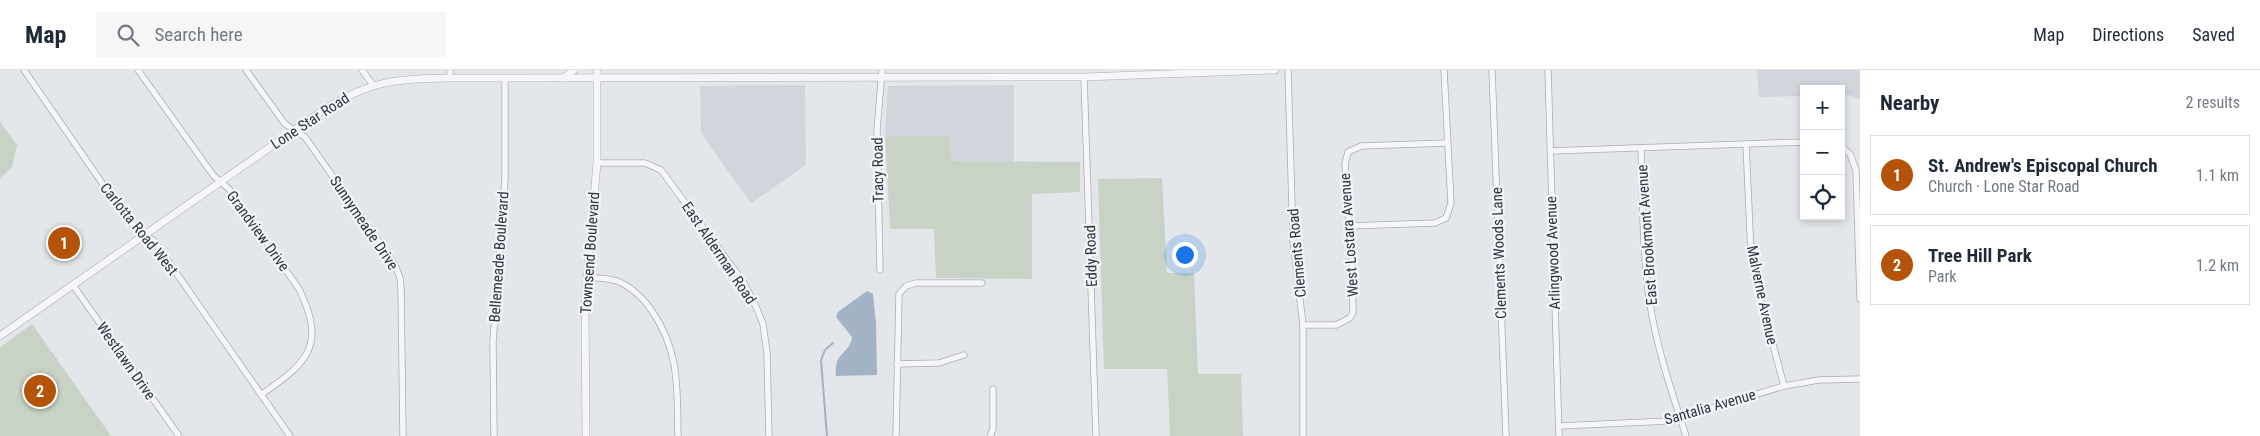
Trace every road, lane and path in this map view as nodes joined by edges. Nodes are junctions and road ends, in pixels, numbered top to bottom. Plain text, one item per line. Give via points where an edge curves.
1 (24, 70) edge
2 (138, 70) edge
3 (246, 70) edge
4 (362, 70) edge
5 (574, 70) edge
6 (1276, 70) edge
7 (1288, 70) edge
8 (1444, 70) edge
9 (1492, 70) edge
10 (1548, 70) edge
11 (881, 73) edge
12 (1133, 73) edge
13 (450, 74) edge
14 (597, 74) edge
15 (677, 74) edge
16 (1084, 76) junction
17 (505, 78) junction
18 (563, 78) junction
19 (372, 84) junction
20 (294, 130) junction
21 (1800, 142) edge
22 (1447, 143) junction
23 (1746, 144) junction
24 (1642, 148) junction
25 (1845, 149) edge
26 (1550, 151) junction
27 (597, 163) junction
28 (221, 182) junction
29 (1348, 226) junction
30 (145, 234) junction
31 (880, 270) dead end
32 (587, 276) junction
33 (982, 283) dead end
34 (73, 285) junction
35 (1860, 299) edge
36 (1303, 325) junction
37 (0, 336) edge
38 (964, 356) dead end
39 (897, 364) junction
40 (1860, 379) edge
41 (1784, 386) junction
42 (992, 389) dead end
43 (262, 394) junction
44 (1680, 418) junction
45 (1558, 426) junction
46 (179, 436) edge
47 (290, 436) edge
48 (403, 436) edge
49 (494, 436) edge
50 (586, 436) edge
51 (678, 436) edge
52 (768, 436) edge
53 (896, 436) edge
54 (990, 436) edge
55 (1096, 436) edge
56 (1303, 436) edge
57 (1506, 436) edge
58 (1559, 436) edge
59 (1686, 436) edge

1 - 30 street, Carlotta Road West via 111,196 136,228
2 - 28 street, Grandview Drive
3 - 20 street, Sunnymeade Drive via 285,124
4 - 19 street
5 - 18 street
6 - 12 street, Lone Star Road
7 - 36 street, Clements Road via 1293,241
8 - 22 street
9 - 57 street, Clements Woods Lane
10 - 26 street, Arlingwood Avenue
11 - 15 street, Lone Star Road
11 - 16 street, Lone Star Road
11 - 31 street, Tracy Road via 877,130
12 - 16 street, Lone Star Road
13 - 17 street, Lone Star Road
13 - 19 street, Lone Star Road
14 - 15 street, Lone Star Road
14 - 18 street, Lone Star Road
14 - 27 street, Townsend Boulevard
16 - 55 street, Eddy Road
17 - 18 street, Lone Star Road
17 - 49 street, Bellemeade Boulevard via 505,178 493,342
19 - 20 street, Lone Star Road via 326,108
20 - 28 street, Lone Star Road
20 - 48 street, Sunnymeade Drive via 304,137 395,265 400,278
21 - 23 street
22 - 29 street via 1451,204 1446,218 1435,223
22 - 29 street, West Lostara Avenue via 1361,146 1348,152 1344,164
23 - 24 street
23 - 41 street, Malverne Avenue via 1751,253
24 - 26 street
24 - 44 street, East Brookmont Avenue via 1650,305
25 - 35 street via 1856,170
26 - 45 street, Arlingwood Avenue
27 - 32 street, Townsend Boulevard
27 - 52 street, East Alderman Road via 645,163 661,170 744,283 758,310 766,339
28 - 30 street, Lone Star Road
28 - 43 street, Grandview Drive via 299,289 310,314 311,342 303,361 295,371
29 - 36 street, West Lostara Avenue via 1354,304 1350,318 1336,325
30 - 34 street, Lone Star Road
30 - 43 street, Carlotta Road West via 154,241
32 - 50 street, Townsend Boulevard
32 - 51 street via 628,286 648,305 667,335 676,369
33 - 39 street via 916,283 903,288 898,301
34 - 37 street, Lone Star Road
34 - 46 street, Westlawn Drive
36 - 56 street, Clements Road
38 - 39 street via 939,363
39 - 53 street
40 - 41 street, Santalia Avenue via 1819,380
41 - 44 street, Santalia Avenue
42 - 54 street via 994,429
43 - 47 street, Carlotta Road West
44 - 45 street, Santalia Avenue
44 - 59 street, East Brookmont Avenue
45 - 58 street, Arlingwood Avenue

